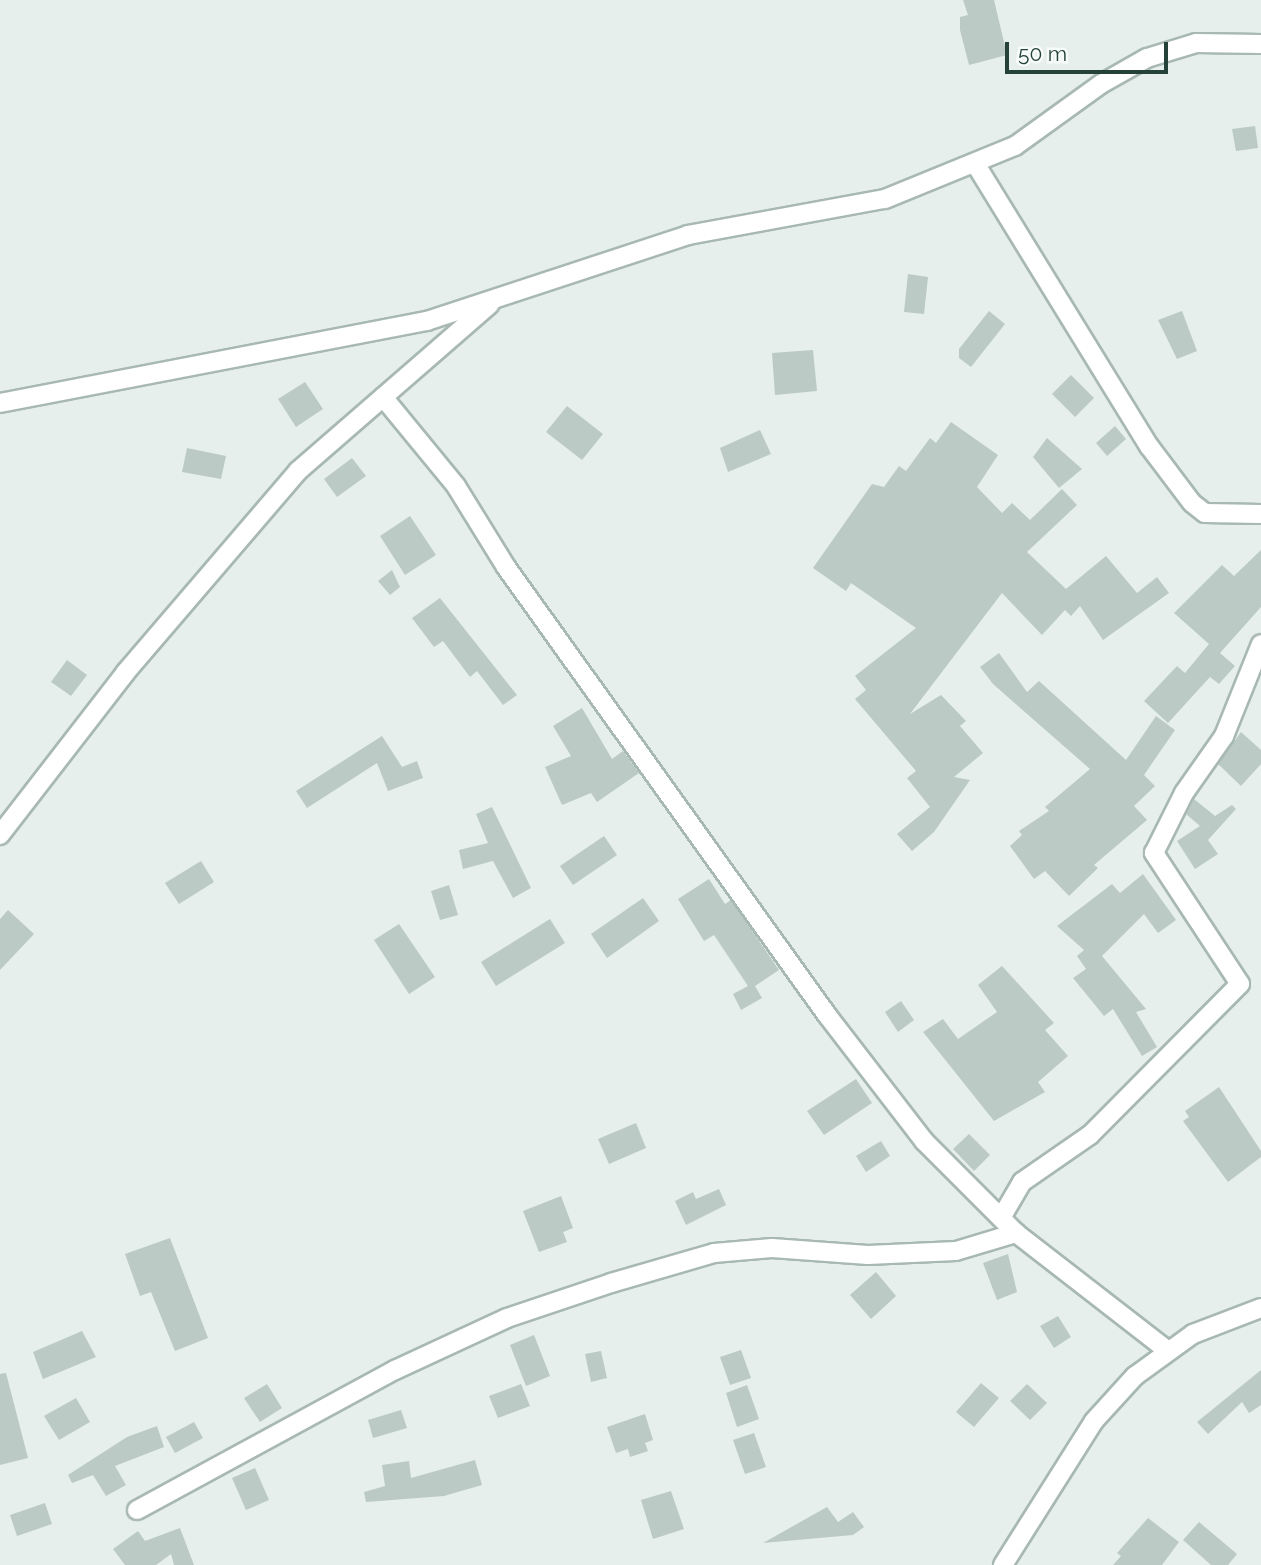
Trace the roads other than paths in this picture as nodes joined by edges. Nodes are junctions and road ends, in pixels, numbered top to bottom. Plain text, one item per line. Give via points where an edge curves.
1 (1261, 44) edge
2 (976, 165) junction
3 (494, 301) junction
4 (383, 397) junction
5 (0, 403) edge
6 (1261, 514) edge
7 (1261, 644) edge
8 (0, 835) edge
9 (1001, 1218) junction
10 (1016, 1233) junction
11 (1261, 1308) edge
12 (1168, 1351) junction
13 (137, 1510) dead end
14 (1003, 1565) edge

1 - 2 street via 1196,43 1147,58 1101,84 1015,146
2 - 3 street via 886,199 688,235
2 - 6 street via 1149,446 1192,503 1205,513
3 - 4 street
3 - 5 street via 427,321
4 - 8 street via 298,471 125,673
4 - 9 street via 456,486 506,567 827,1015 924,1141
7 - 9 street via 1224,736 1184,793 1154,853 1240,984 1090,1135 1023,1182
9 - 10 street
10 - 12 street
10 - 13 street via 956,1251 869,1255 772,1248 714,1253 611,1283 507,1318 395,1370
11 - 12 street via 1193,1334
12 - 14 street via 1135,1376 1094,1421

